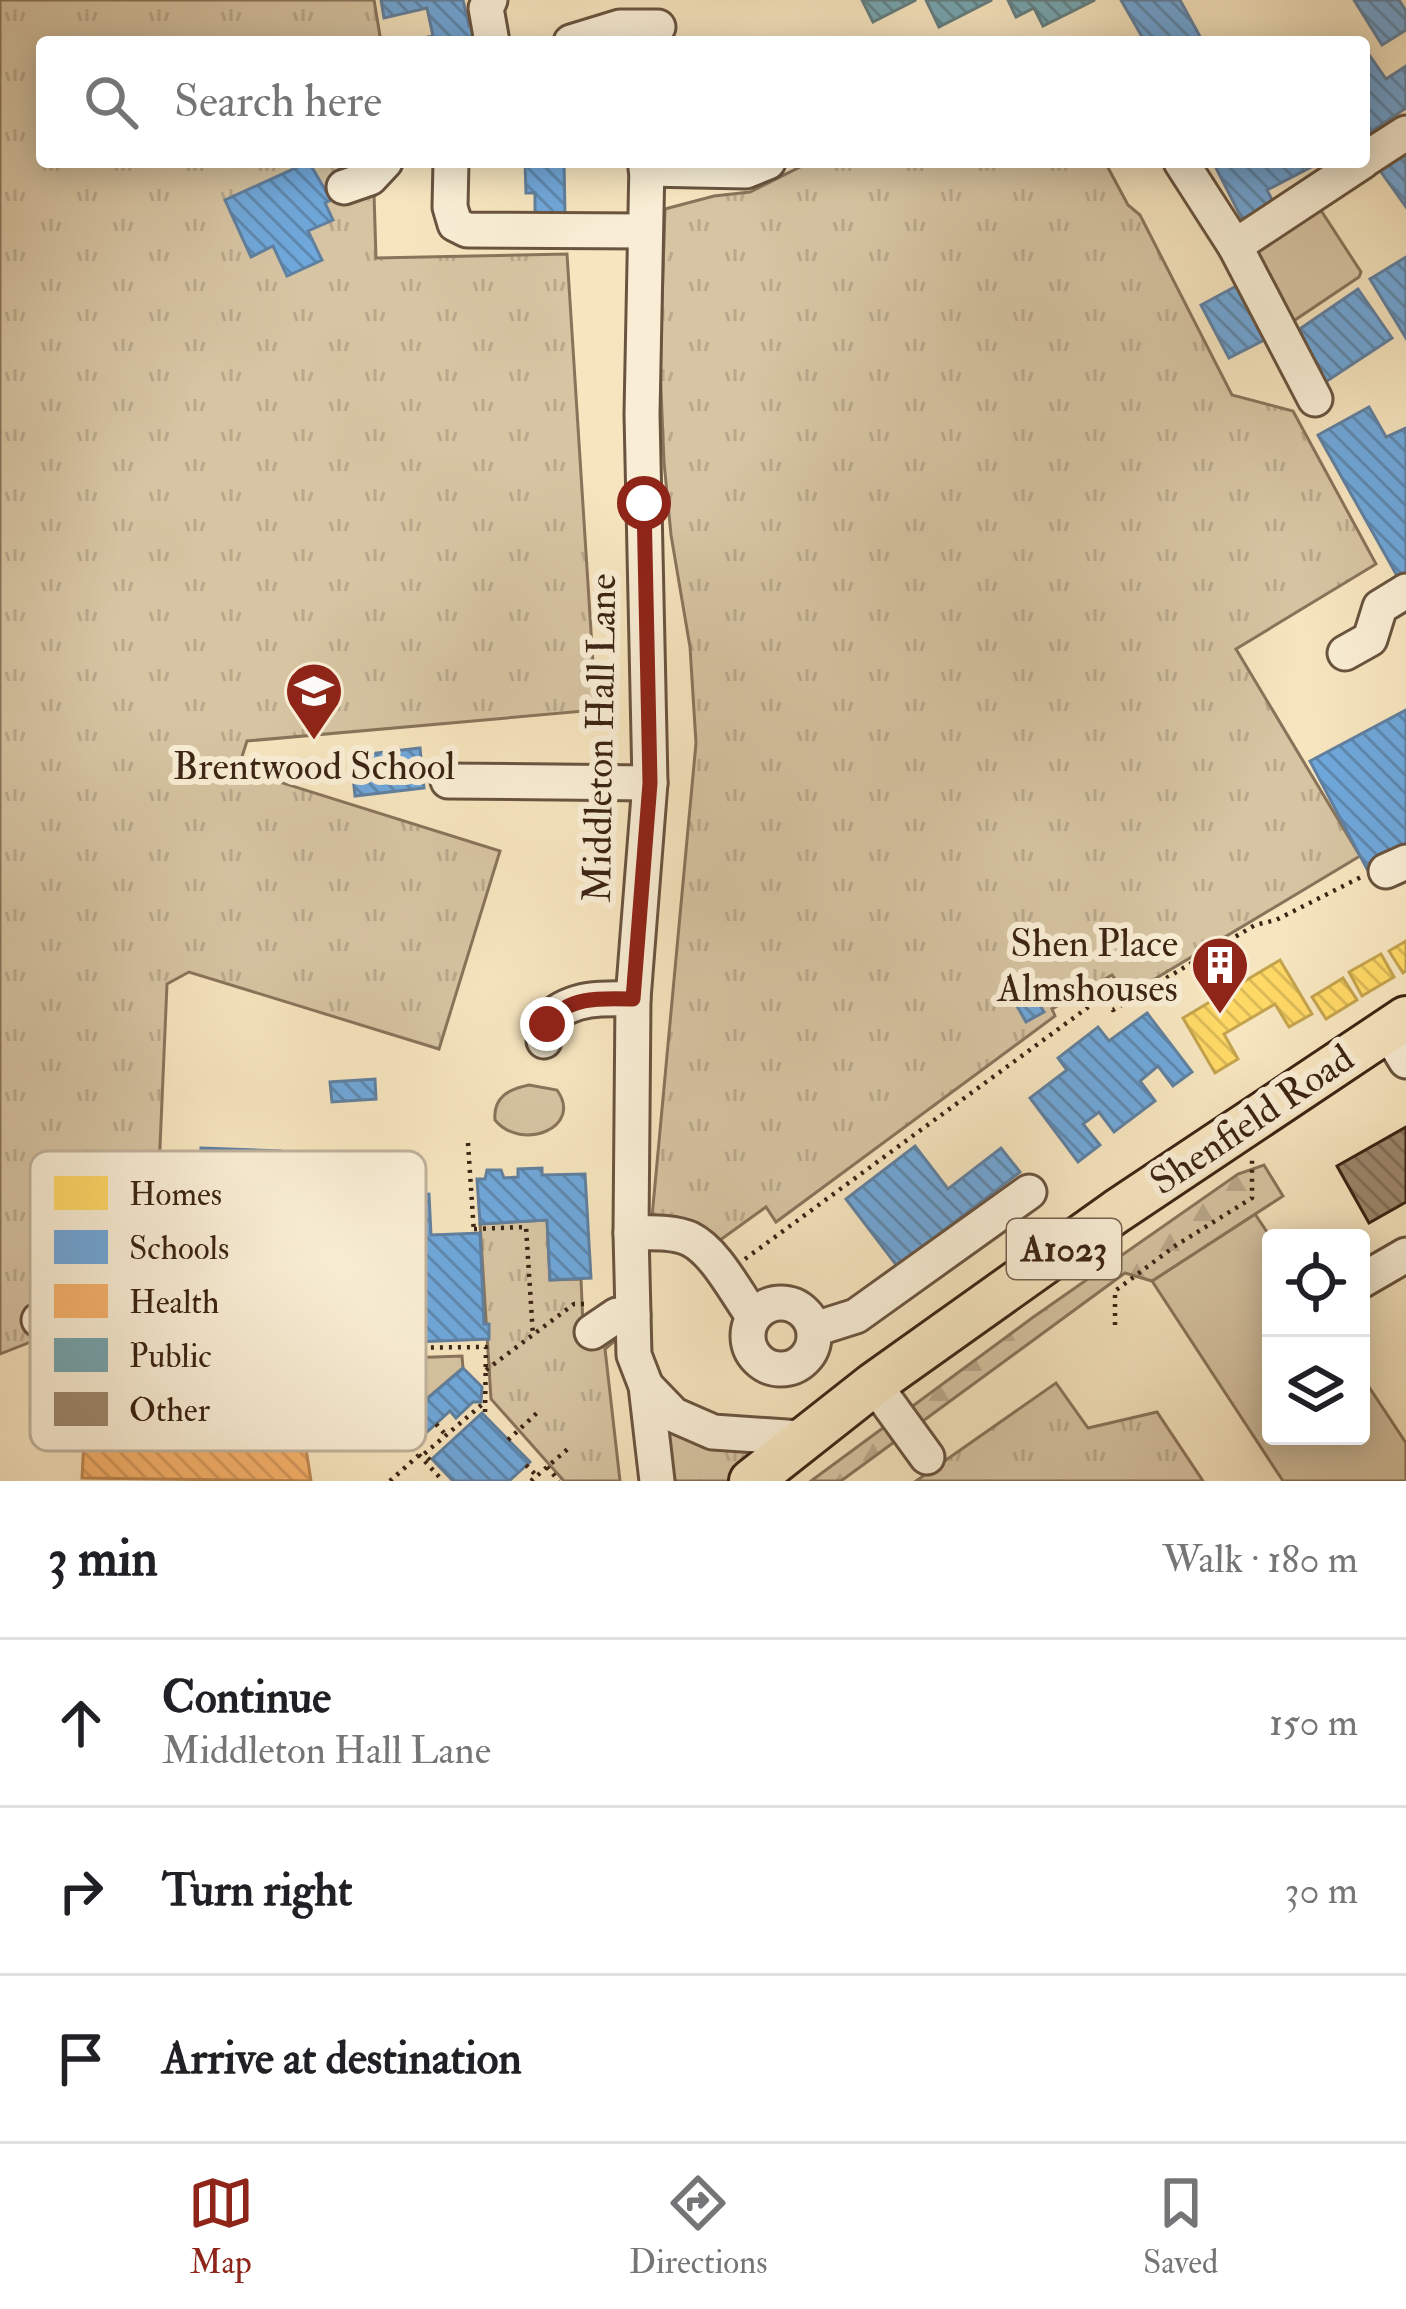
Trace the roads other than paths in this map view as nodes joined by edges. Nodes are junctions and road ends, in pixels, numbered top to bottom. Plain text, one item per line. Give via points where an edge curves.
1 (490, 0) edge
2 (658, 23) edge
3 (491, 36) edge
4 (591, 36) edge
5 (1406, 133) edge
6 (1370, 156) edge
7 (379, 168) edge
8 (451, 168) edge
9 (646, 168) edge
10 (696, 168) edge
11 (753, 168) edge
12 (1185, 168) edge
13 (1352, 168) edge
14 (344, 187) dead end
15 (645, 231) junction
16 (1235, 246) junction
17 (1315, 399) dead end
18 (1406, 592) edge
19 (1345, 653) dead end
20 (448, 781) dead end
21 (650, 783) junction
22 (633, 999) junction
23 (1400, 1036) edge
24 (544, 1041) dead end
25 (1029, 1192) dead end
26 (631, 1233) junction
27 (1406, 1256) edge
28 (1370, 1276) edge
29 (633, 1299) junction
30 (752, 1316) junction
31 (815, 1330) junction
32 (592, 1332) dead end
33 (874, 1384) junction
34 (646, 1386) junction
35 (801, 1438) junction
36 (927, 1456) dead end
37 (657, 1481) edge
38 (751, 1481) edge

1 - 3 street
2 - 4 street
5 - 6 street
7 - 14 street
8 - 15 street via 450,207 455,224 467,230
9 - 15 street, Middleton Hall Lane
10 - 11 street
12 - 16 street
13 - 16 street
15 - 21 street, Middleton Hall Lane
16 - 17 street
18 - 19 street via 1380,607 1370,639
20 - 21 street
21 - 22 street, Middleton Hall Lane
22 - 24 street via 571,1004 550,1018
22 - 26 street, Middleton Hall Lane
23 - 33 main road, Shenfield Road / A1023 via 1252,1118
25 - 31 street via 856,1316
26 - 29 street, Middleton Hall Lane
26 - 30 street via 691,1240
27 - 28 street
29 - 32 street
29 - 34 street, Middleton Hall Lane via 634,1354
30 - 31 street via 771,1303 792,1306
30 - 31 street via 753,1357 777,1369 803,1363
33 - 35 main road, Shenfield Road / A1023
33 - 36 street
34 - 35 street via 674,1415 713,1432
34 - 37 street, Middleton Hall Lane
35 - 38 main road, Shenfield Road / A1023

